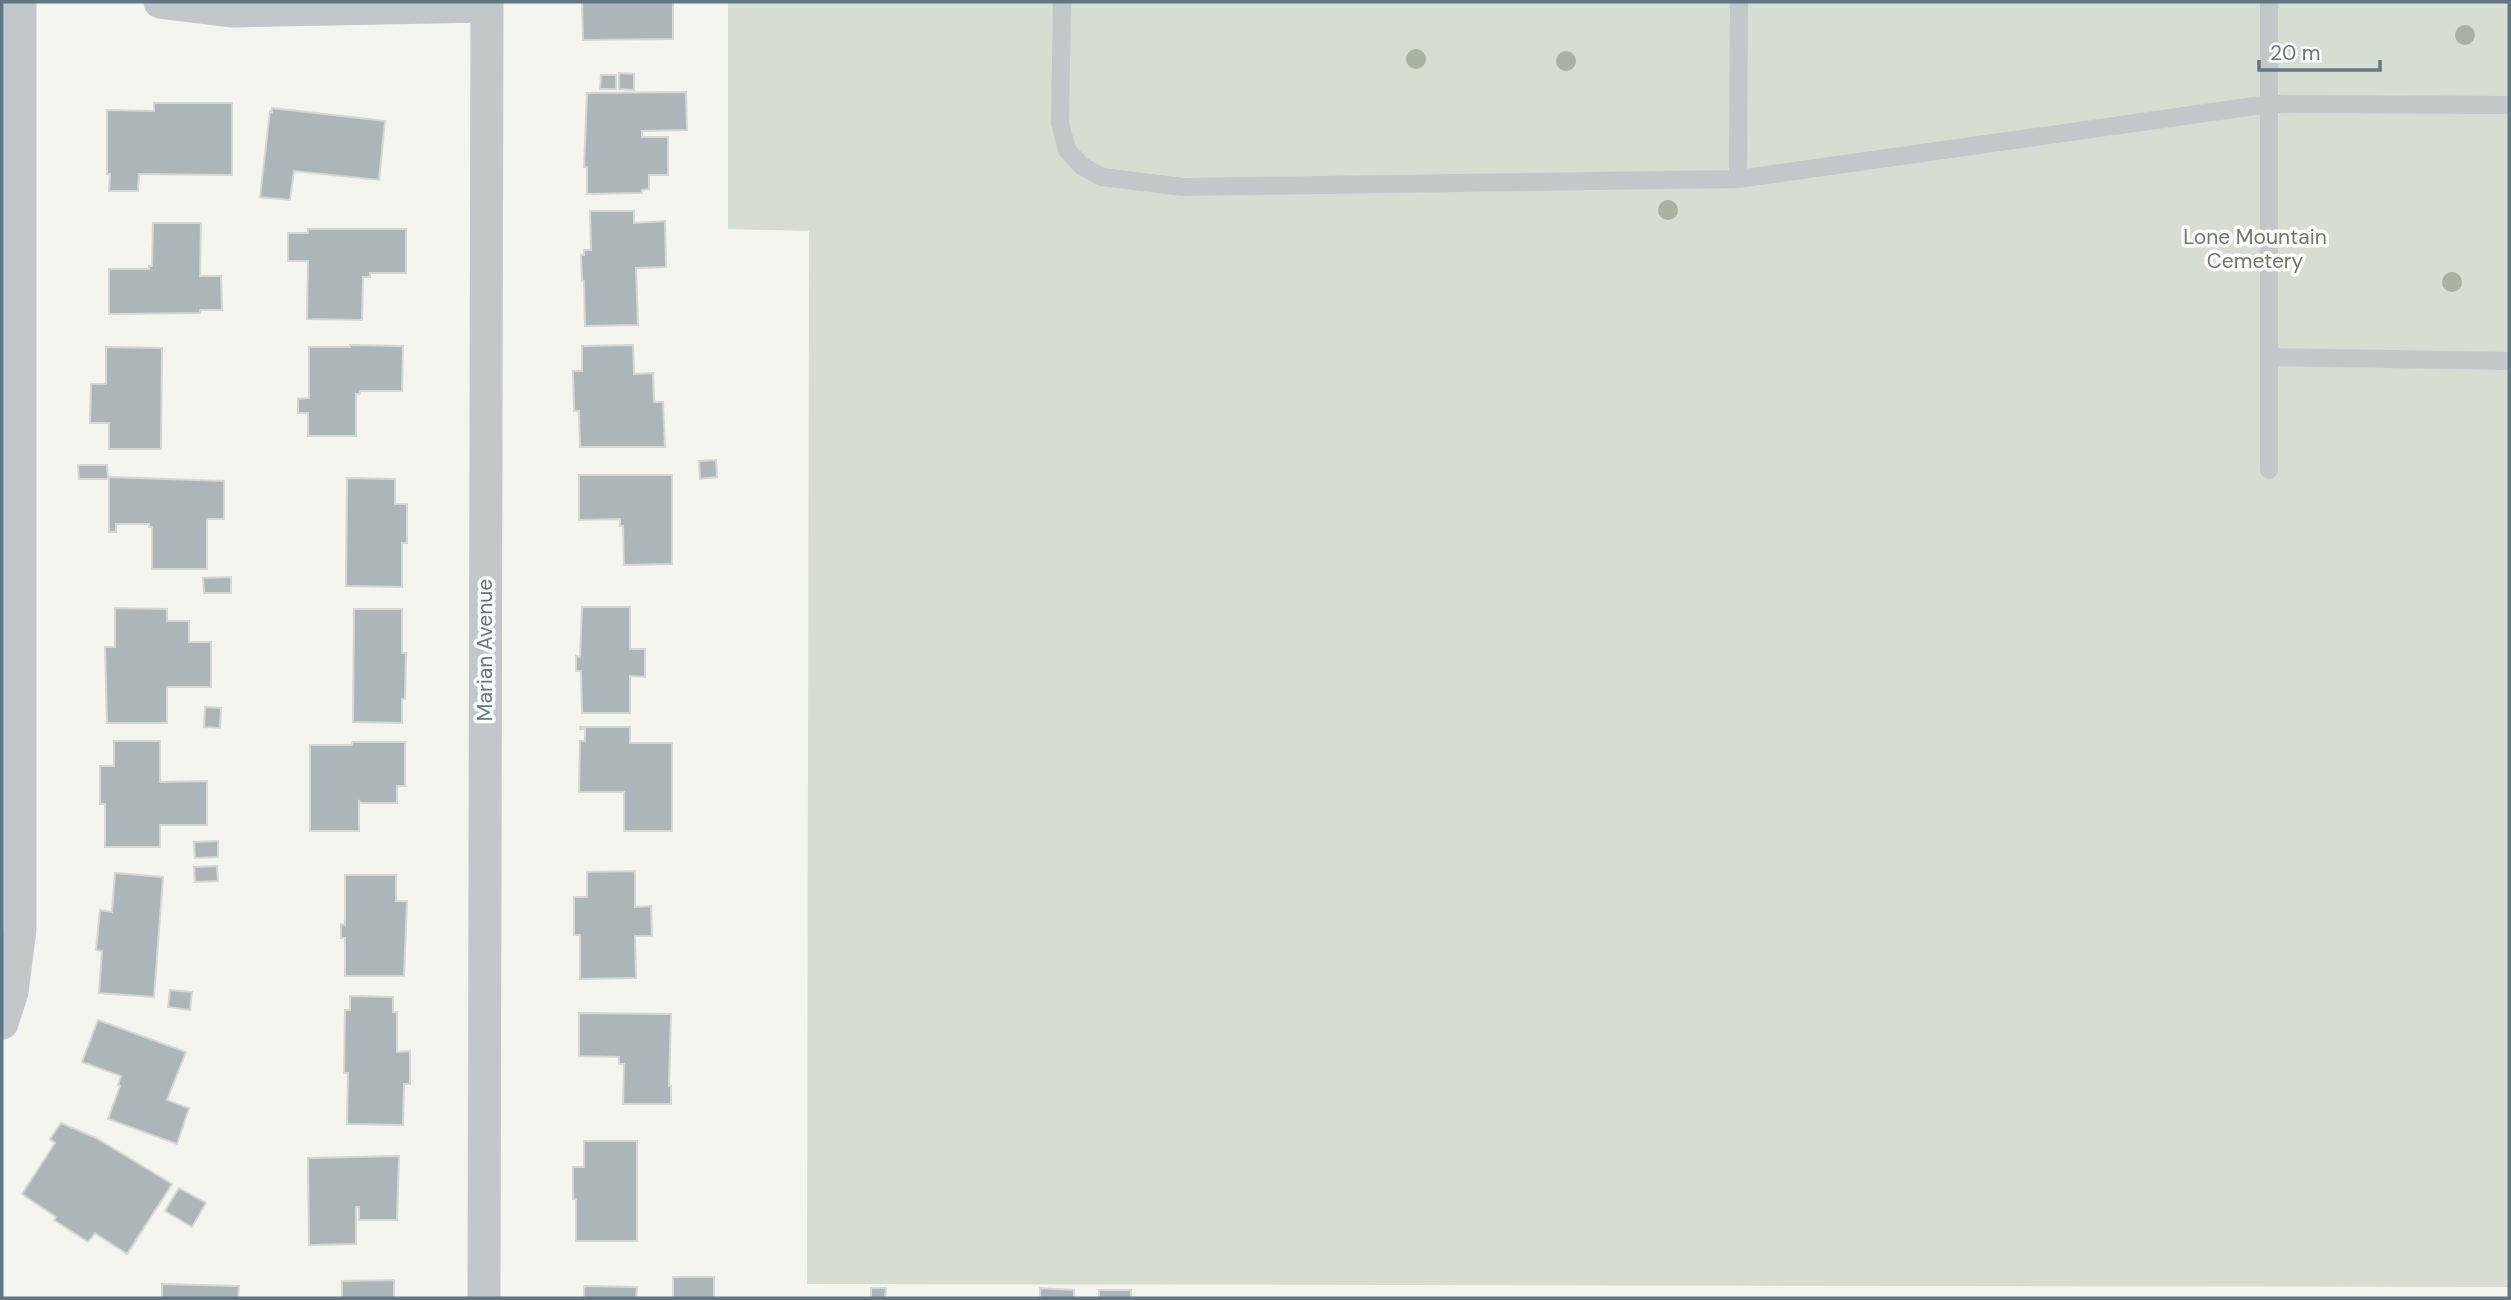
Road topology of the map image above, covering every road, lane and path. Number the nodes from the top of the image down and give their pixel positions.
1 (20, 2) edge
2 (160, 2) edge
3 (1062, 2) edge
4 (1738, 2) edge
5 (2269, 2) edge
6 (486, 4) edge
7 (2269, 104) junction
8 (2509, 105) edge
9 (1738, 179) junction
10 (2269, 357) junction
11 (2509, 361) edge
12 (2269, 470) dead end
13 (11, 723) edge
14 (2, 1023) edge
15 (484, 1298) edge

1 - 13 street
2 - 6 street
3 - 9 lane
4 - 9 lane
5 - 7 lane
6 - 15 street, Marian Avenue
7 - 8 lane
7 - 9 lane
7 - 10 lane
10 - 11 lane
10 - 12 lane
13 - 14 street

